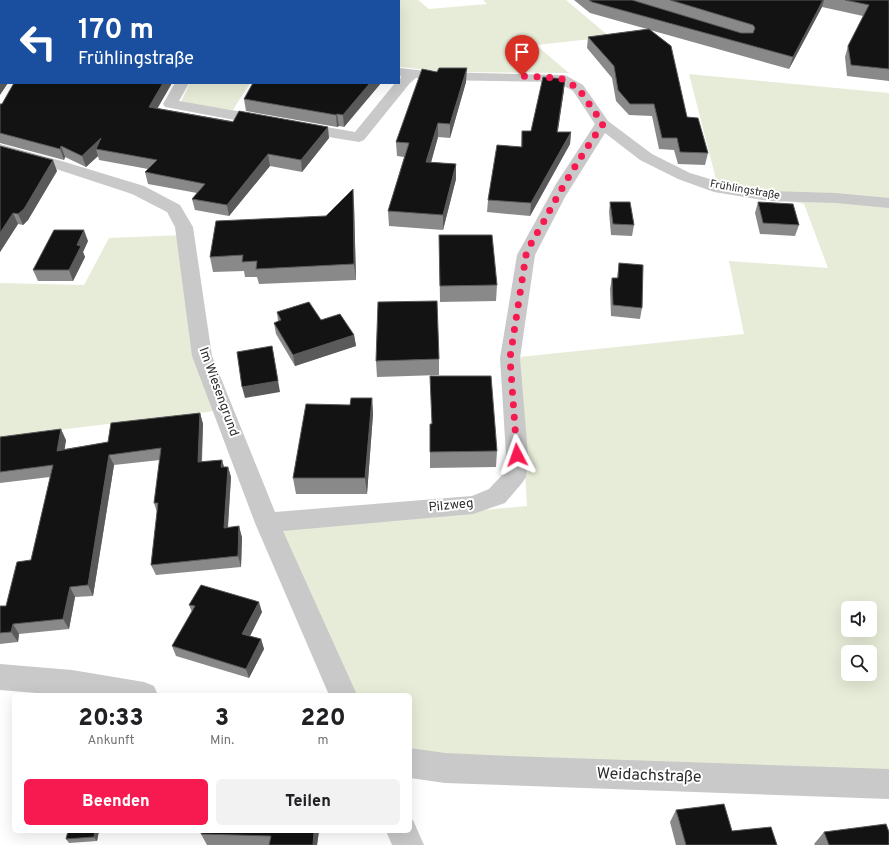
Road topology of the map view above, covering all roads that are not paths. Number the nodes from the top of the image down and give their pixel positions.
1 (406, 73) edge
2 (181, 84) edge
3 (603, 124) junction
4 (0, 149) edge
5 (889, 203) edge
6 (267, 523) junction
7 (0, 677) edge
8 (132, 693) edge
9 (342, 693) edge
10 (412, 763) edge
11 (889, 784) edge
12 (403, 833) edge
13 (408, 845) edge

1 - 2 street
1 - 3 street, Frühlingstraße
3 - 5 street, Frühlingstraße
3 - 6 street, Pilzweg
4 - 6 street, Im Wiesengrund
6 - 9 street, Im Wiesengrund
7 - 8 street
10 - 11 street, Weidachstraße
12 - 13 street

